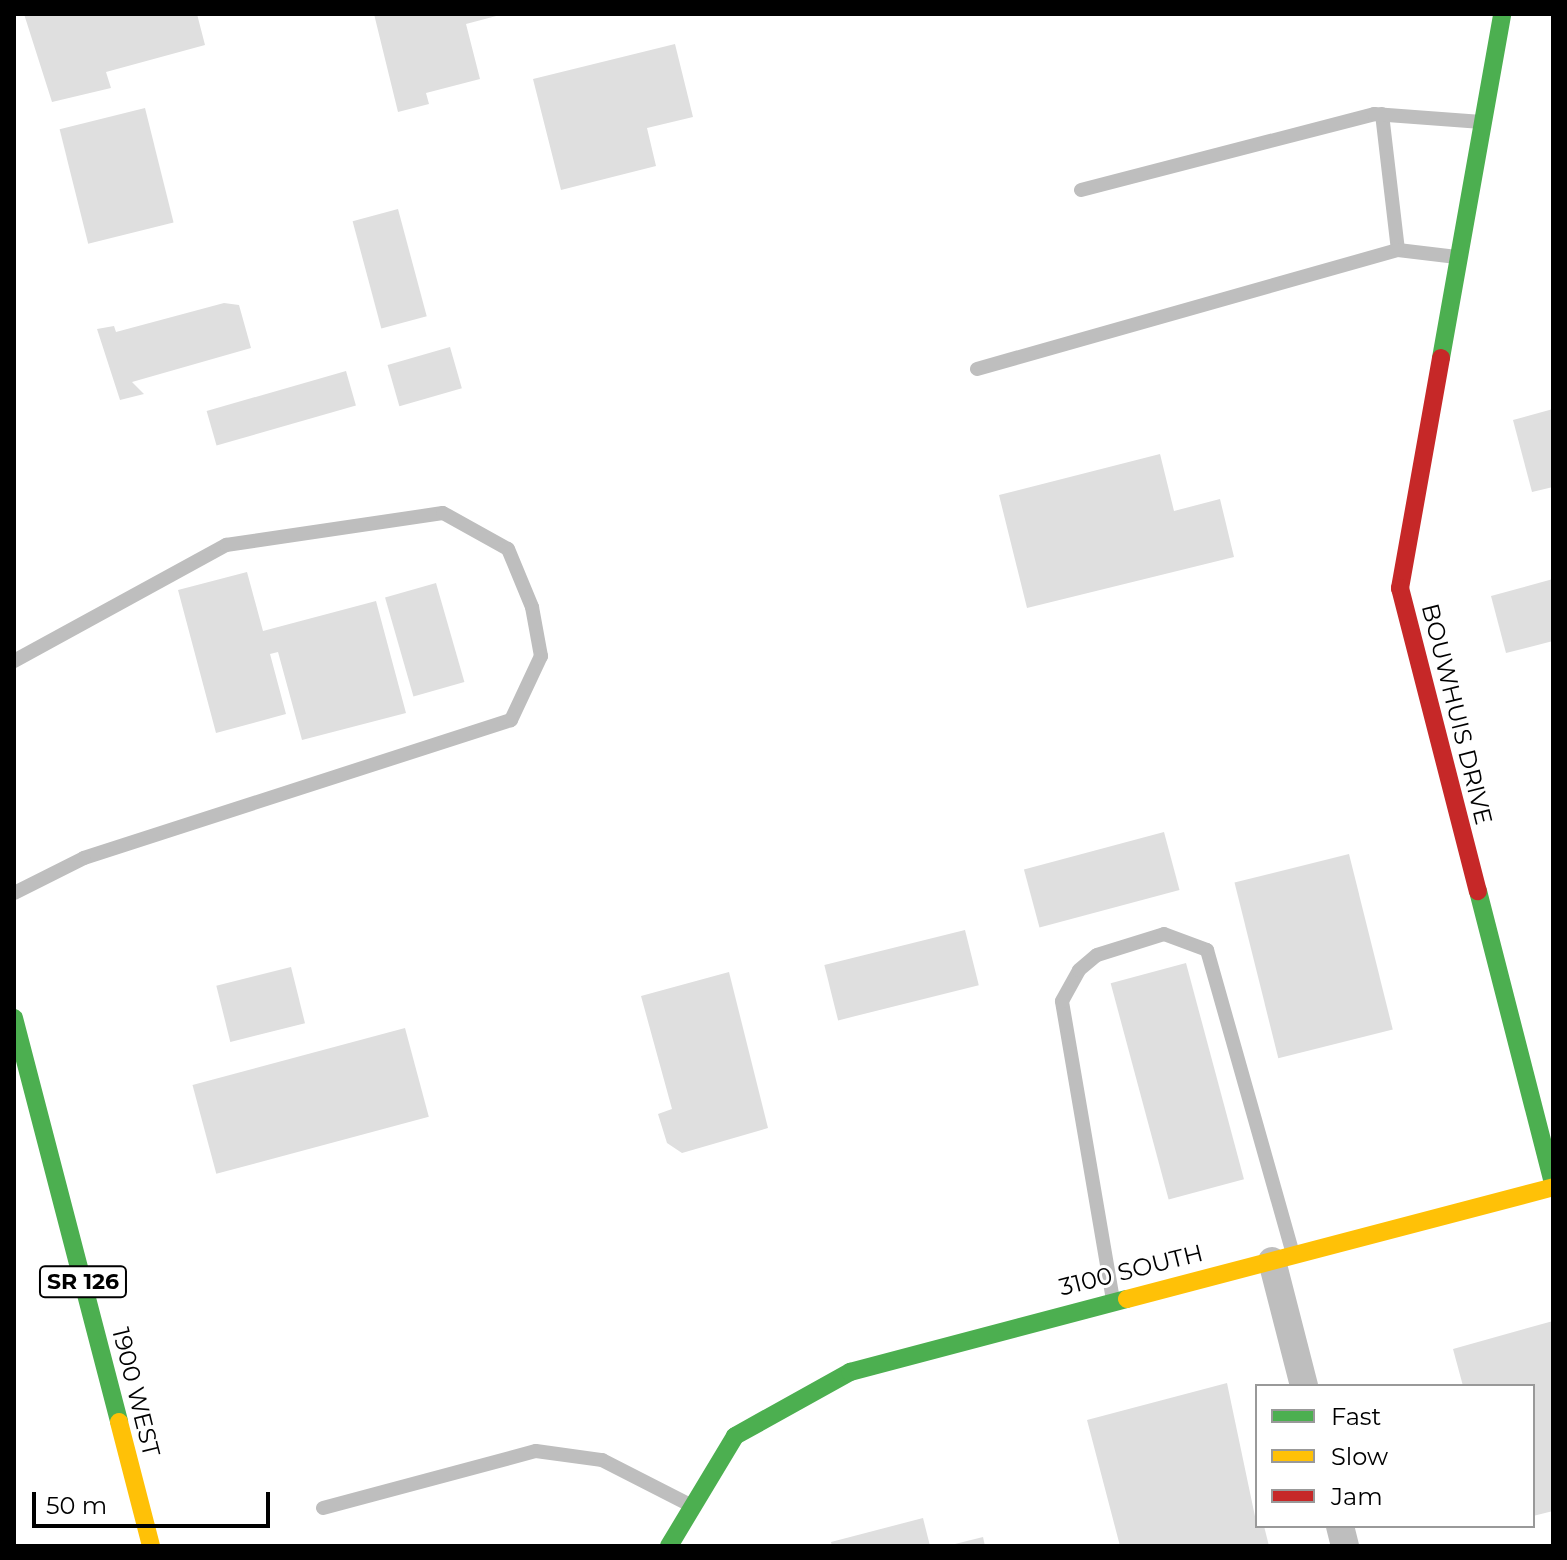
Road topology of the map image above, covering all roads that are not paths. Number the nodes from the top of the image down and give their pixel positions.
1 (1502, 14) edge
2 (1382, 114) junction
3 (1483, 122) junction
4 (1081, 190) dead end
5 (1398, 250) junction
6 (1459, 257) junction
7 (977, 369) dead end
8 (14, 661) edge
9 (14, 893) edge
10 (14, 1018) edge
11 (1553, 1185) edge
12 (1282, 1258) junction
13 (1113, 1300) junction
14 (1304, 1384) edge
15 (691, 1505) junction
16 (323, 1508) dead end
17 (151, 1546) edge
18 (669, 1546) edge

1 - 3 street, BOUWHUIS DRIVE
2 - 3 lane
2 - 4 lane
2 - 5 lane
3 - 6 street, BOUWHUIS DRIVE
5 - 6 lane
5 - 7 lane
6 - 11 street, BOUWHUIS DRIVE
8 - 9 lane
10 - 17 street, 1900 WEST / SR 126
11 - 12 street, 3100 SOUTH
12 - 13 street, 3100 SOUTH
12 - 13 lane
12 - 14 street
13 - 15 street, 3100 SOUTH
15 - 16 lane
15 - 18 street

